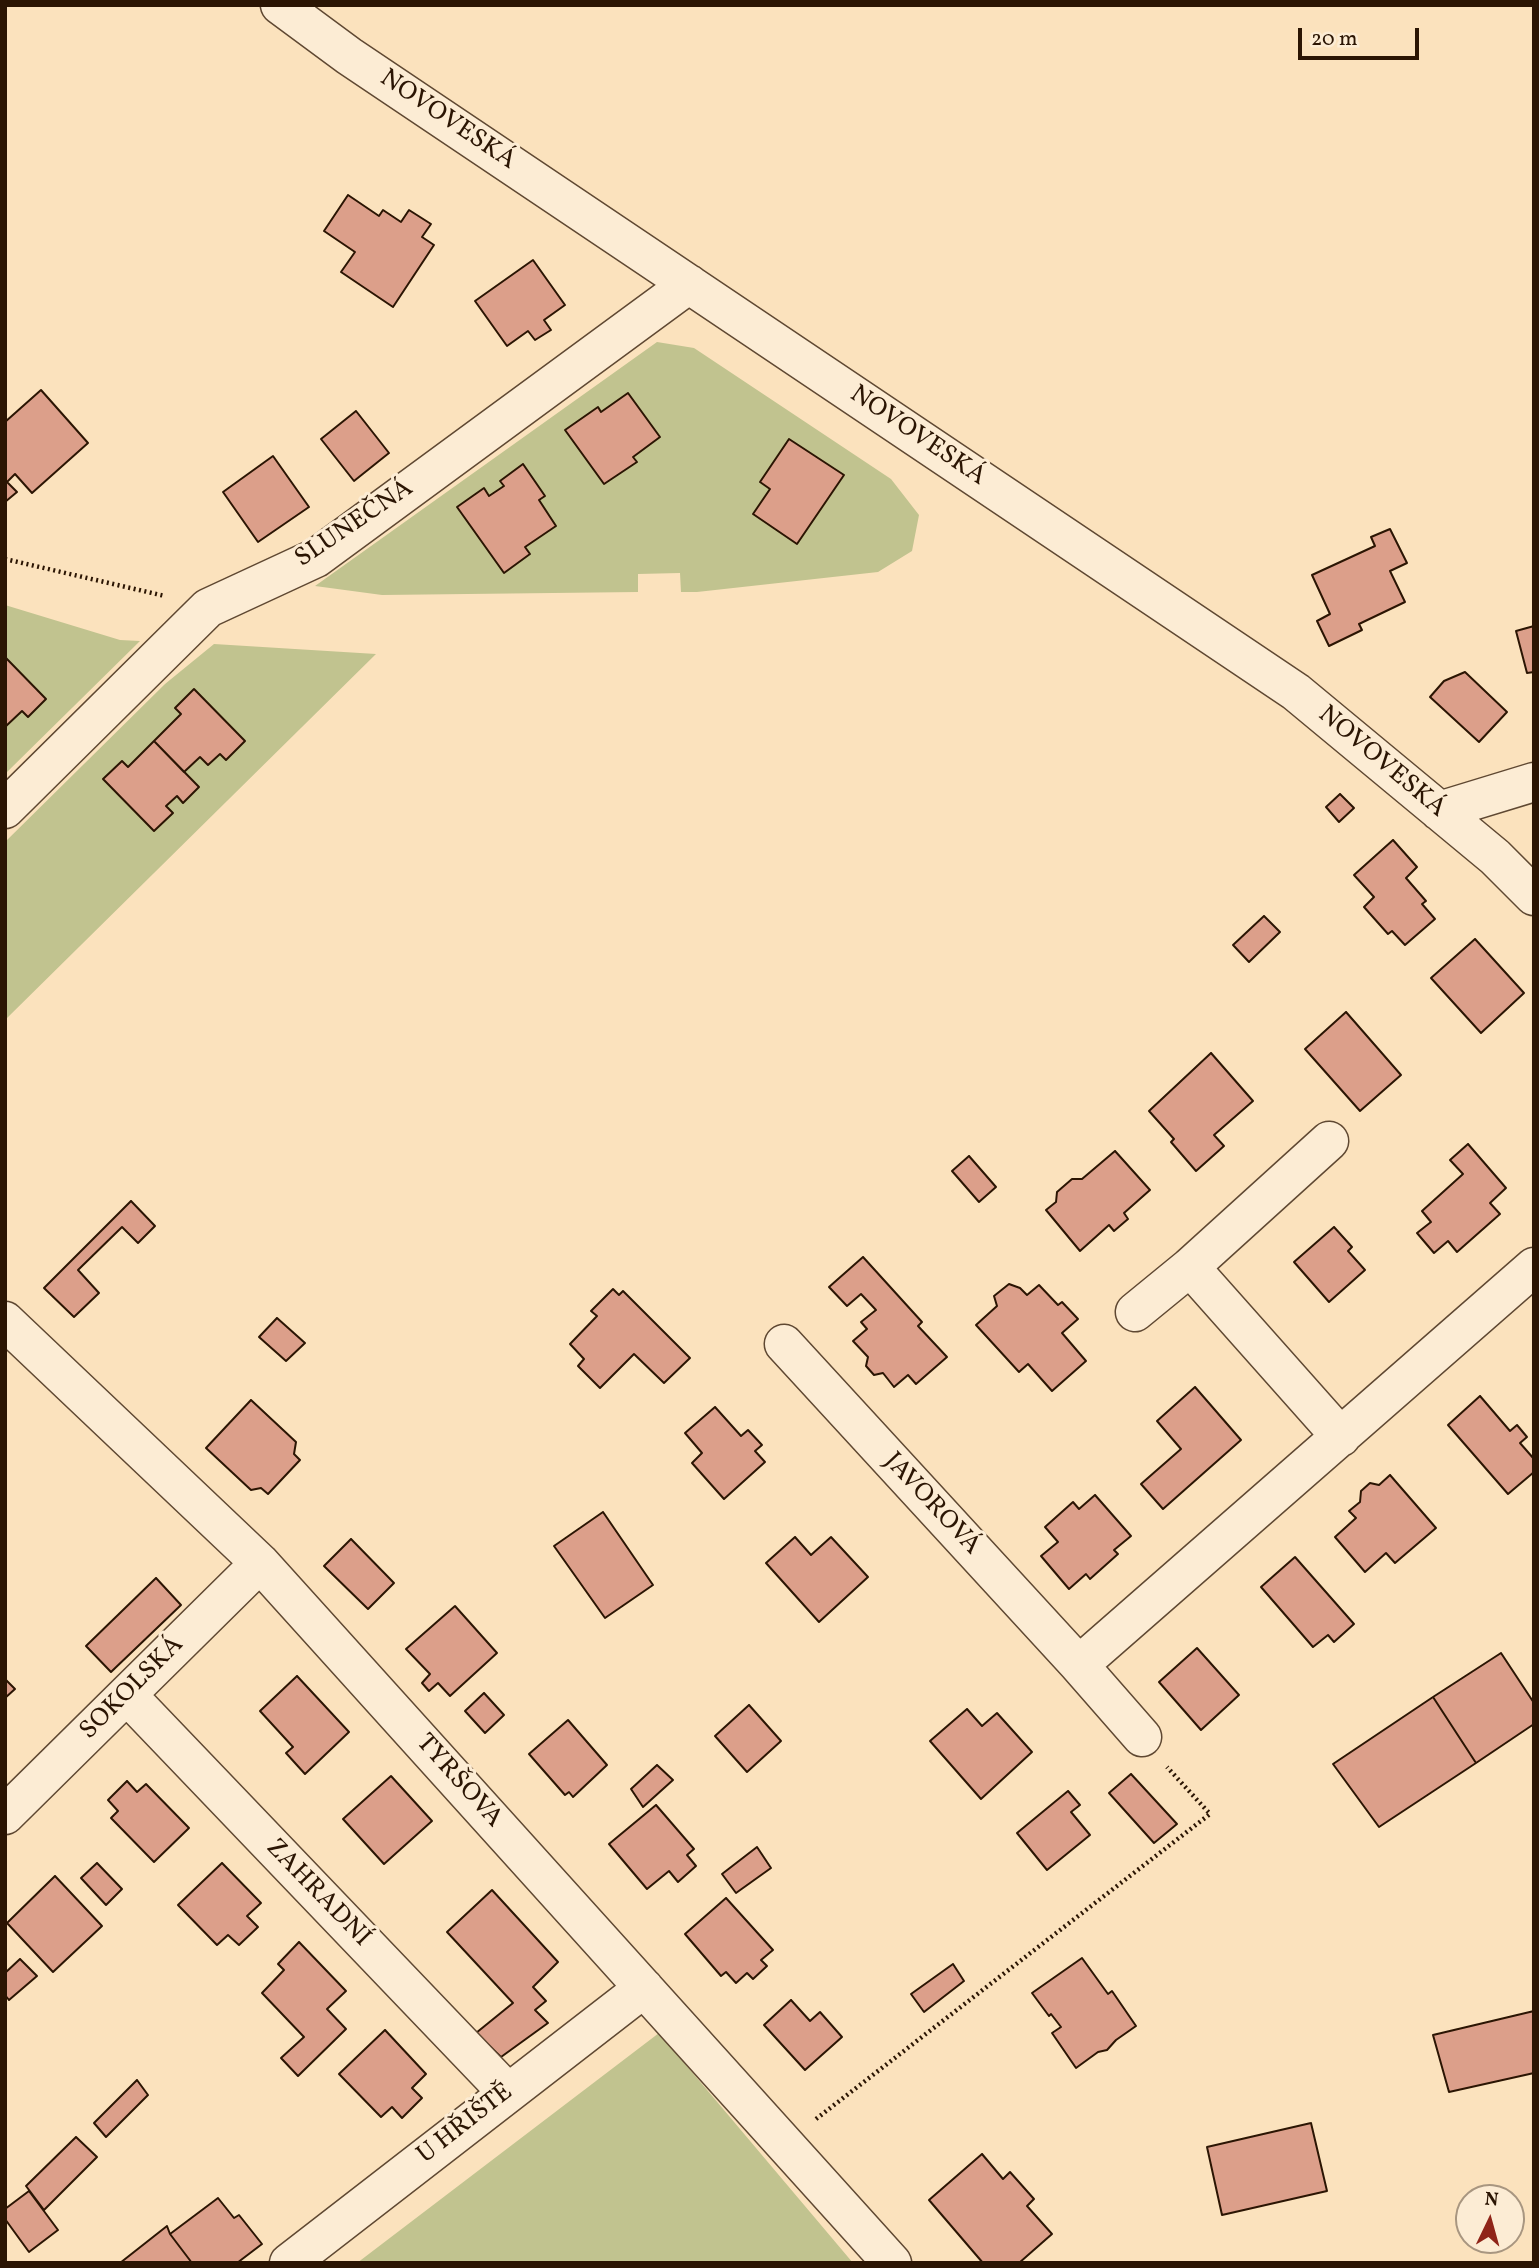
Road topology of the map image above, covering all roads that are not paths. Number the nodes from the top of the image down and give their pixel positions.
1 (280, 5) edge
2 (689, 284) junction
3 (1534, 782) edge
4 (5, 809) edge
5 (1439, 811) junction
6 (1534, 896) edge
7 (1329, 1141) dead end
8 (1190, 1267) junction
9 (1534, 1267) edge
10 (1135, 1312) dead end
11 (5, 1321) edge
12 (784, 1344) dead end
13 (1341, 1437) junction
14 (260, 1563) junction
15 (1079, 1665) junction
16 (127, 1695) junction
17 (1142, 1737) road end
18 (5, 1815) edge
19 (644, 1988) junction
20 (508, 2093) junction
21 (289, 2263) edge
22 (892, 2263) edge

1 - 2 street, NOVOVESKÁ
2 - 4 street, SLUNEČNÁ
2 - 5 street, NOVOVESKÁ
3 - 5 street
5 - 6 street, NOVOVESKÁ
7 - 8 street
8 - 10 street
8 - 13 street
9 - 13 street
11 - 14 street, TYRŠOVA
12 - 15 street, JAVOROVÁ
13 - 15 street
14 - 16 street, SOKOLSKÁ
14 - 19 street, TYRŠOVA
15 - 17 street, JAVOROVÁ
16 - 18 street, SOKOLSKÁ
16 - 20 street, ZAHRADNÍ
19 - 20 street, U HŘIŠTĚ
19 - 22 street, TYRŠOVA
20 - 21 street, U HŘIŠTĚ

